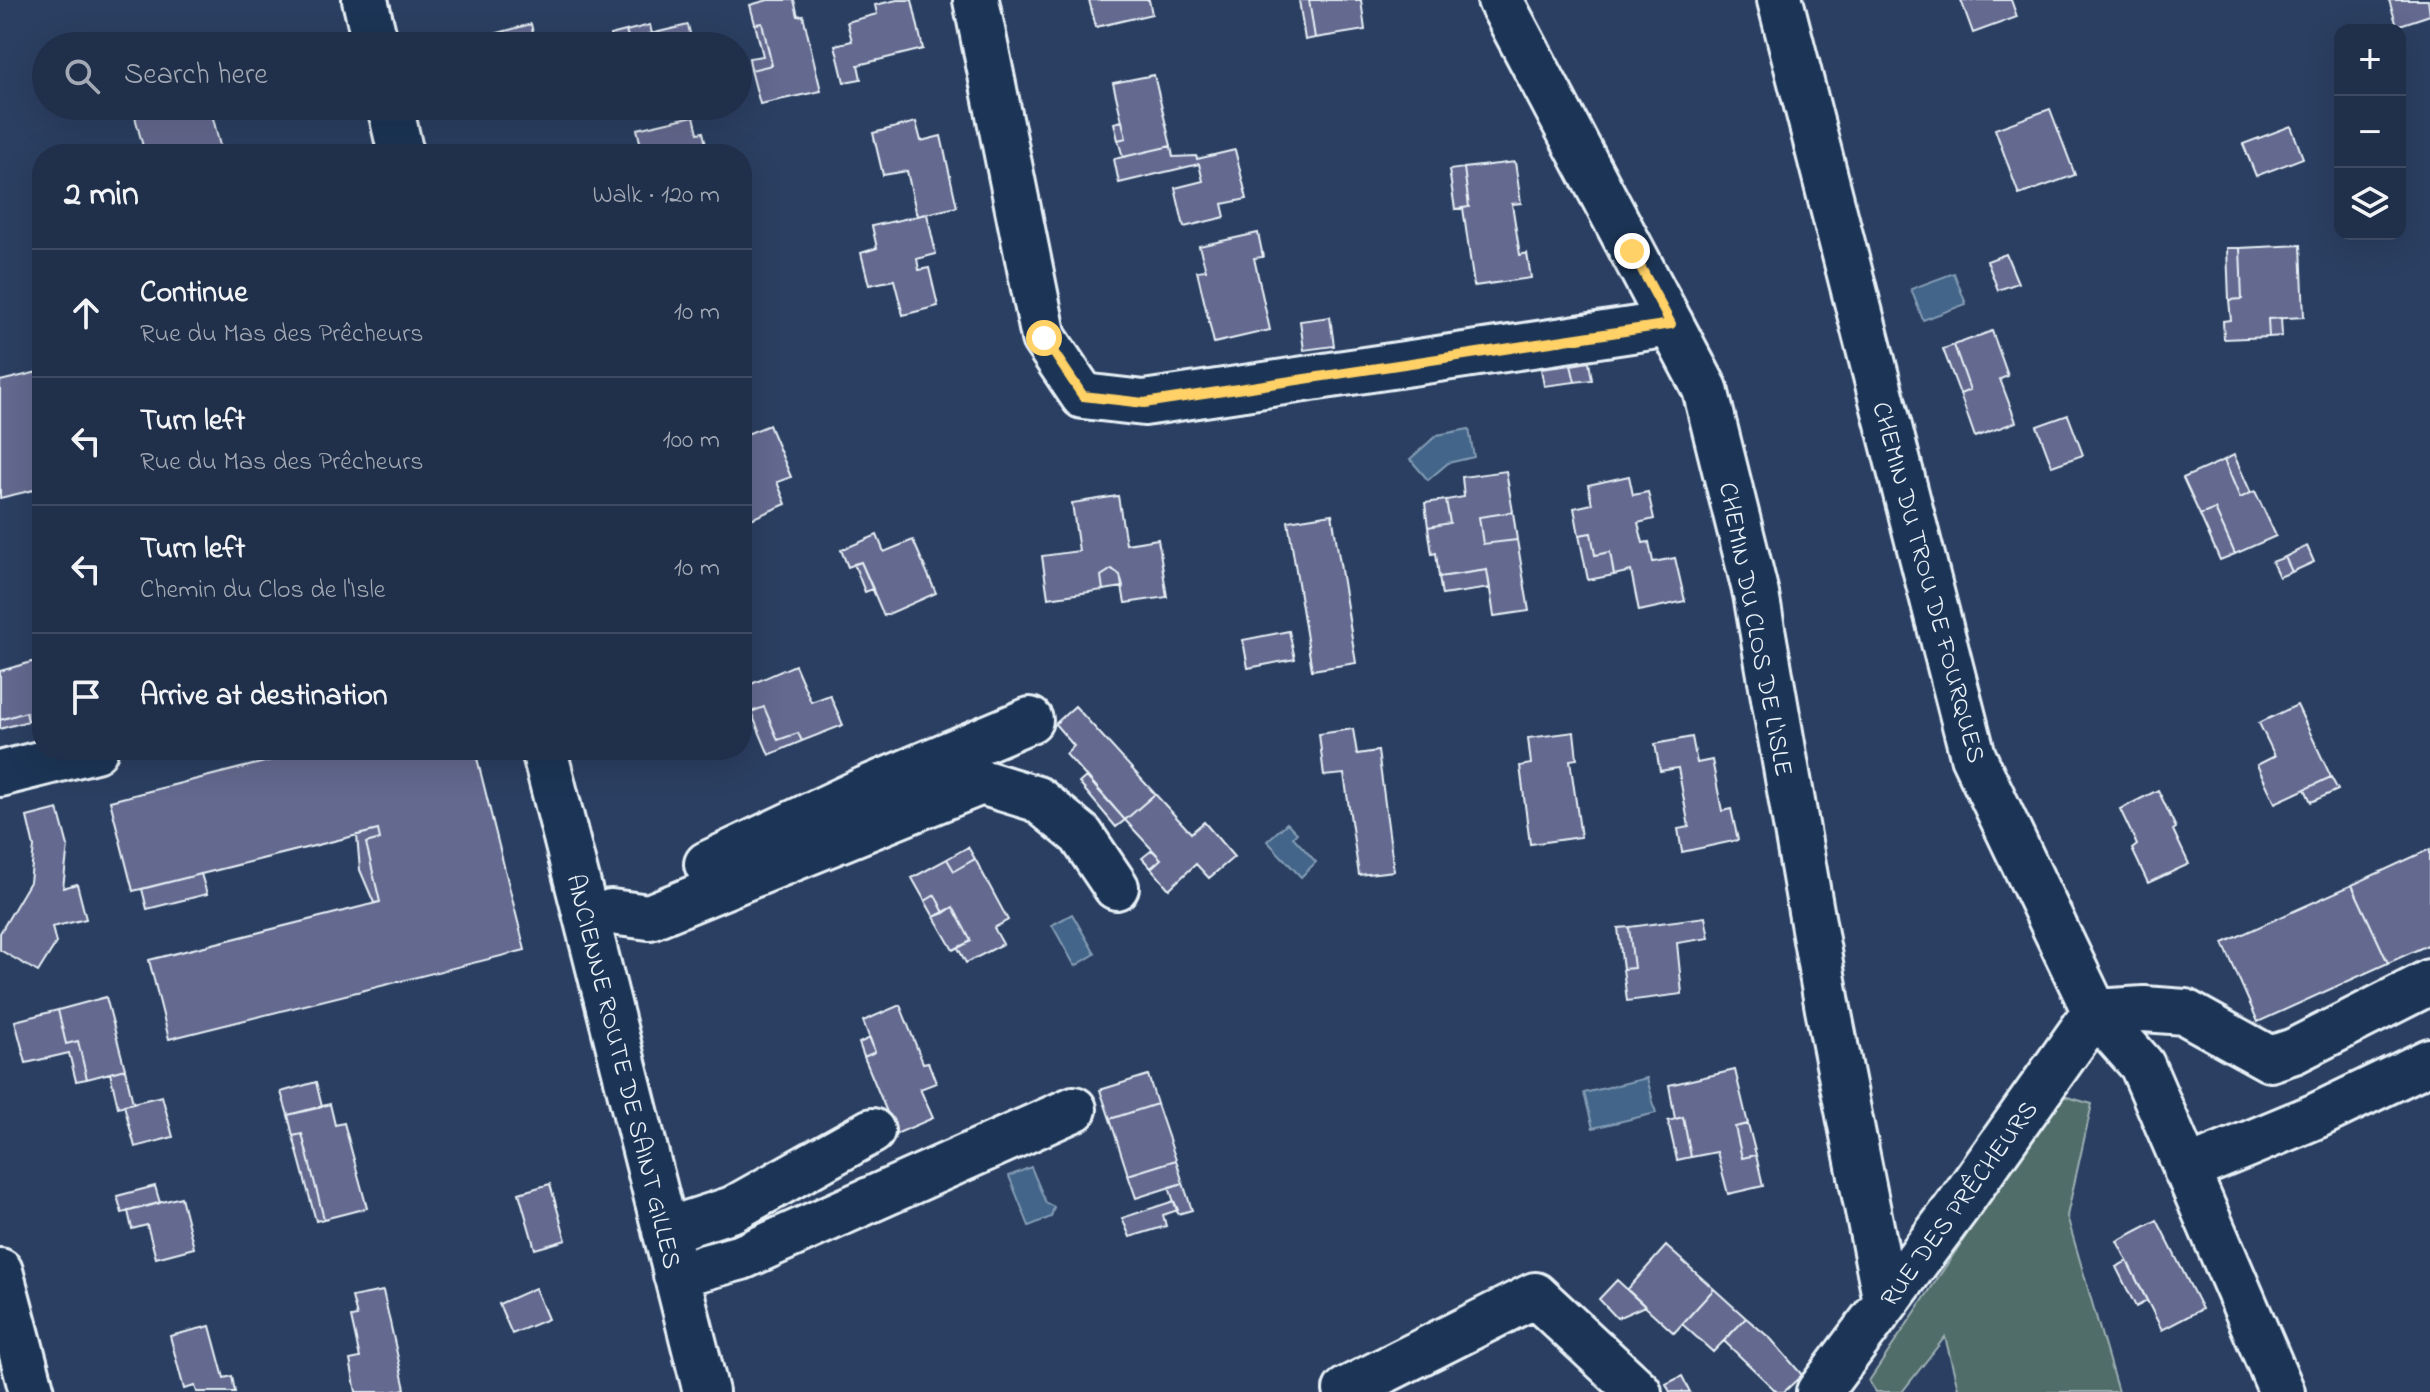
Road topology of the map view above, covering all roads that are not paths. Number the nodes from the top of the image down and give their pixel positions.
1 (976, 0) edge
2 (1500, 0) edge
3 (1780, 0) edge
4 (393, 120) edge
5 (399, 144) edge
6 (1671, 324) junction
7 (1030, 720) dead end
8 (55, 760) edge
9 (547, 760) edge
10 (0, 774) edge
11 (1116, 887) dead end
12 (600, 919) junction
13 (2430, 982) edge
14 (2095, 1012) junction
15 (2430, 1061) edge
16 (1074, 1109) dead end
17 (872, 1131) dead end
18 (2186, 1170) junction
19 (665, 1231) junction
20 (0, 1271) edge
21 (676, 1275) junction
22 (1886, 1302) junction
23 (32, 1392) edge
24 (706, 1392) edge
25 (1347, 1392) edge
26 (1639, 1392) edge
27 (1819, 1392) edge
28 (2282, 1392) edge

1 - 6 street
2 - 6 street, CHEMIN DU CLOS DE L'ISLE
3 - 14 street, CHEMIN DU TROU DE FOURQUES
4 - 5 street
6 - 22 street, CHEMIN DU CLOS DE L'ISLE
7 - 12 street
8 - 10 street
9 - 12 street, ANCIENNE ROUTE DE SAINT GILLES
11 - 12 street
12 - 19 street, ANCIENNE ROUTE DE SAINT GILLES
13 - 14 street
14 - 18 street, CHEMIN DU TROU DE FOURQUES
14 - 22 street, RUE DES PRÊCHEURS
15 - 18 street
16 - 21 street
17 - 19 street
18 - 28 street, CHEMIN DU TROU DE FOURQUES
19 - 21 street, ANCIENNE ROUTE DE SAINT GILLES
20 - 23 street
21 - 24 street, ANCIENNE ROUTE DE SAINT GILLES
22 - 27 street, RUE DES PRÊCHEURS
25 - 26 street

